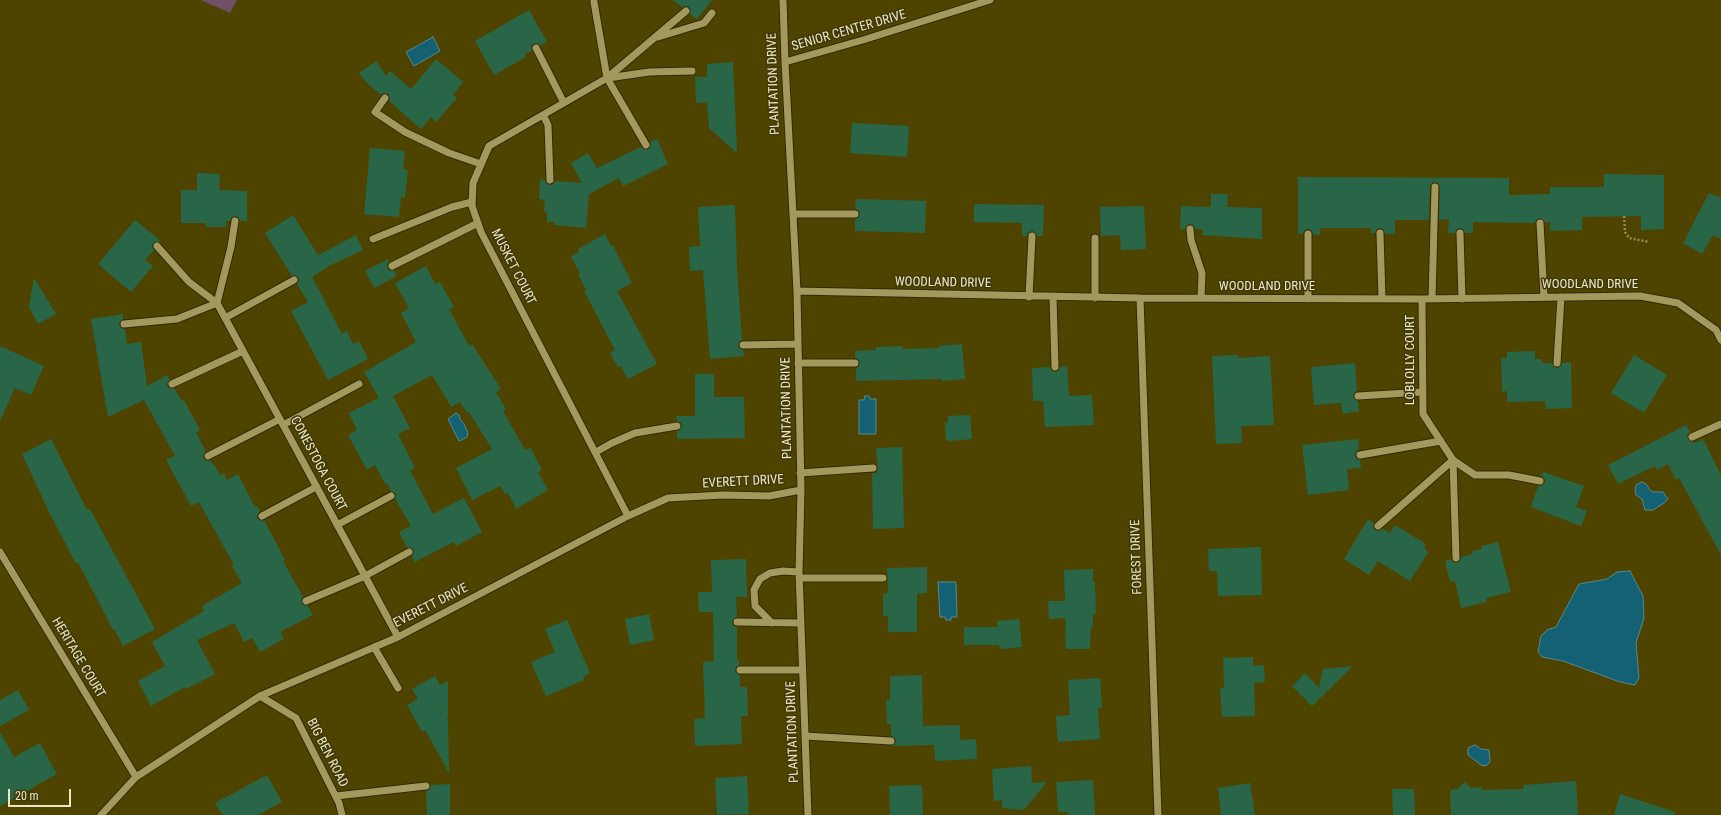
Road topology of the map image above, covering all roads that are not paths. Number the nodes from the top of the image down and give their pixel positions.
1 (783, 0) edge
2 (990, 0) edge
3 (594, 2) dead end
4 (686, 10) dead end
5 (712, 13) dead end
6 (654, 38) junction
7 (536, 48) dead end
8 (784, 62) junction
9 (692, 71) dead end
10 (607, 78) junction
11 (385, 98) dead end
12 (564, 103) junction
13 (543, 115) junction
14 (646, 145) dead end
15 (481, 164) junction
16 (550, 180) dead end
17 (1435, 187) dead end
18 (472, 202) junction
19 (793, 214) junction
20 (855, 214) dead end
21 (235, 221) dead end
22 (478, 223) junction
23 (1540, 223) dead end
24 (1190, 229) dead end
25 (1460, 233) dead end
26 (1308, 234) dead end
27 (1380, 234) dead end
28 (1032, 236) dead end
29 (1095, 238) dead end
30 (373, 239) dead end
31 (157, 246) dead end
32 (392, 266) dead end
33 (294, 280) dead end
34 (797, 291) junction
35 (1029, 297) junction
36 (1053, 297) junction
37 (1544, 297) junction
38 (1561, 297) junction
39 (1096, 298) junction
40 (1140, 298) junction
41 (1201, 298) junction
42 (1308, 299) junction
43 (1382, 299) junction
44 (1422, 299) junction
45 (1432, 299) junction
46 (1462, 299) junction
47 (217, 302) junction
48 (225, 318) junction
49 (124, 324) dead end
50 (1721, 340) edge
51 (798, 344) junction
52 (743, 345) dead end
53 (243, 351) junction
54 (798, 363) junction
55 (855, 363) dead end
56 (1557, 363) dead end
57 (1055, 367) dead end
58 (172, 384) dead end
59 (359, 384) dead end
60 (1423, 392) junction
61 (1358, 396) dead end
62 (281, 422) junction
63 (1721, 424) edge
64 (677, 426) dead end
65 (1692, 437) dead end
66 (1441, 441) junction
67 (596, 452) junction
68 (1360, 455) dead end
69 (208, 456) dead end
70 (1453, 460) junction
71 (873, 468) dead end
72 (800, 473) junction
73 (1540, 481) dead end
74 (316, 487) junction
75 (801, 490) junction
76 (391, 496) dead end
77 (262, 516) dead end
78 (628, 516) junction
79 (337, 525) junction
80 (1378, 526) dead end
81 (0, 552) edge
82 (409, 552) dead end
83 (1456, 558) dead end
84 (799, 575) junction
85 (365, 576) junction
86 (883, 578) dead end
87 (306, 601) dead end
88 (737, 622) dead end
89 (772, 623) junction
90 (801, 623) junction
91 (398, 637) junction
92 (374, 647) junction
93 (740, 670) dead end
94 (802, 670) junction
95 (398, 688) dead end
96 (260, 696) junction
97 (805, 736) junction
98 (891, 741) dead end
99 (136, 777) junction
100 (426, 786) dead end
101 (336, 796) junction
102 (101, 815) edge
103 (342, 815) edge
104 (808, 815) edge
105 (1158, 815) edge

1 - 8 street, PLANTATION DRIVE
2 - 8 street, SENIOR CENTER DRIVE
3 - 10 street
4 - 6 street
5 - 6 street
6 - 10 street
7 - 12 street
8 - 19 street, PLANTATION DRIVE
9 - 10 street
10 - 12 street, MUSKET COURT
10 - 14 street
11 - 15 street
12 - 13 street, MUSKET COURT
13 - 15 street, MUSKET COURT
13 - 16 street
15 - 18 street, MUSKET COURT
17 - 45 street
18 - 22 street, MUSKET COURT
18 - 30 street
19 - 20 street
19 - 34 street, PLANTATION DRIVE
21 - 47 street
22 - 32 street
22 - 67 street, MUSKET COURT
23 - 37 street
24 - 41 street
25 - 46 street
26 - 42 street
27 - 43 street
28 - 35 street
29 - 39 street
31 - 47 street
33 - 48 street
34 - 35 street, WOODLAND DRIVE
34 - 51 street, PLANTATION DRIVE
35 - 36 street, WOODLAND DRIVE
36 - 39 street, WOODLAND DRIVE
36 - 57 street
37 - 38 street, WOODLAND DRIVE
37 - 46 street, WOODLAND DRIVE
38 - 50 street, WOODLAND DRIVE
38 - 56 street
39 - 40 street, WOODLAND DRIVE
40 - 41 street, WOODLAND DRIVE
40 - 105 street, FOREST DRIVE
41 - 42 street, WOODLAND DRIVE
42 - 43 street, WOODLAND DRIVE
43 - 44 street, WOODLAND DRIVE
44 - 45 street, WOODLAND DRIVE
44 - 60 street, LOBLOLLY COURT
45 - 46 street, WOODLAND DRIVE
47 - 48 street, CONESTOGA COURT
47 - 49 street
48 - 53 street, CONESTOGA COURT
51 - 52 street
51 - 54 street, PLANTATION DRIVE
53 - 58 street
53 - 62 street, CONESTOGA COURT
54 - 55 street
54 - 72 street, PLANTATION DRIVE
59 - 62 street
60 - 61 street
60 - 66 street, LOBLOLLY COURT
62 - 69 street
62 - 74 street, CONESTOGA COURT
63 - 65 street
64 - 67 street
66 - 68 street
66 - 70 street, LOBLOLLY COURT
67 - 78 street, MUSKET COURT
70 - 73 street
70 - 80 street
70 - 83 street
71 - 72 street
72 - 75 street, PLANTATION DRIVE
74 - 77 street
74 - 79 street, CONESTOGA COURT
75 - 78 street, EVERETT DRIVE
75 - 84 street, PLANTATION DRIVE
76 - 79 street
78 - 91 street, EVERETT DRIVE
79 - 85 street, CONESTOGA COURT
81 - 99 street, HERITAGE COURT
82 - 85 street
84 - 86 street
84 - 89 street
84 - 90 street, PLANTATION DRIVE
85 - 87 street
85 - 91 street, CONESTOGA COURT
88 - 89 street
89 - 90 street
90 - 94 street, PLANTATION DRIVE
91 - 92 street, EVERETT DRIVE
92 - 95 street
92 - 96 street, EVERETT DRIVE
93 - 94 street
94 - 97 street, PLANTATION DRIVE
96 - 99 street, EVERETT DRIVE
96 - 101 street, BIG BEN ROAD
97 - 98 street
97 - 104 street, PLANTATION DRIVE
99 - 102 street, EVERETT DRIVE
100 - 101 street
101 - 103 street, BIG BEN ROAD

